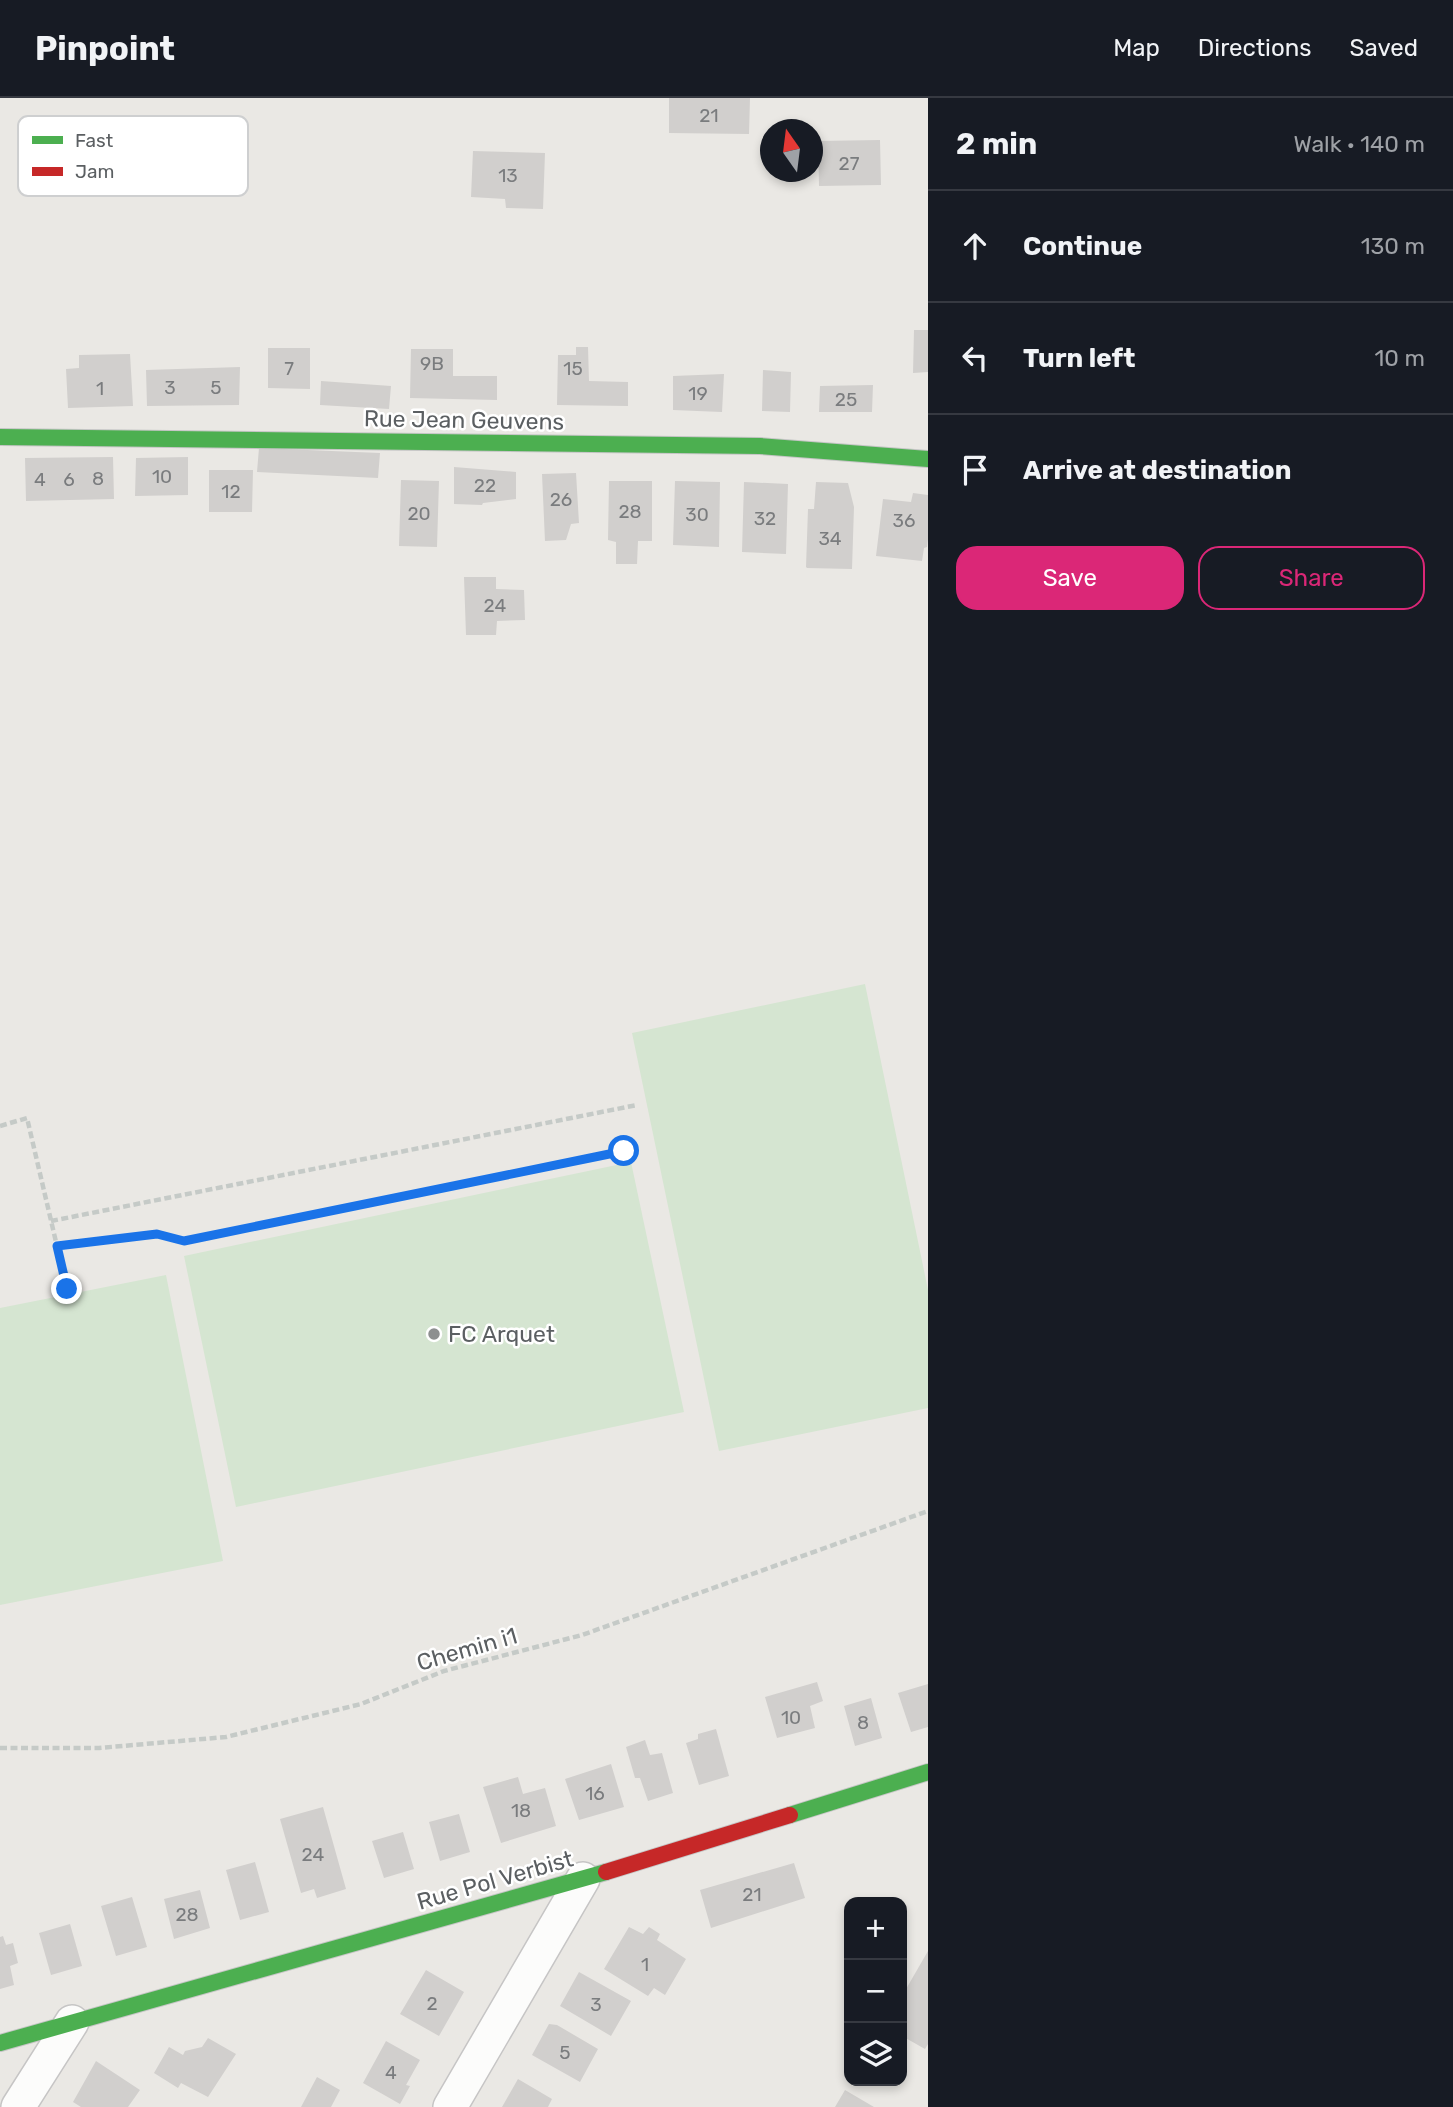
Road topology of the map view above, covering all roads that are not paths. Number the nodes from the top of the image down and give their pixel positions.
1 (0, 438) edge
2 (928, 459) edge
3 (928, 1772) edge
4 (583, 1879) junction
5 (72, 2022) junction
6 (0, 2043) edge
7 (18, 2107) edge
8 (450, 2107) edge

1 - 2 street, Rue Jean Geuvens
3 - 4 street, Rue Pol Verbist
4 - 5 street, Rue Pol Verbist
4 - 8 street
5 - 6 street, Rue Pol Verbist
5 - 7 street

